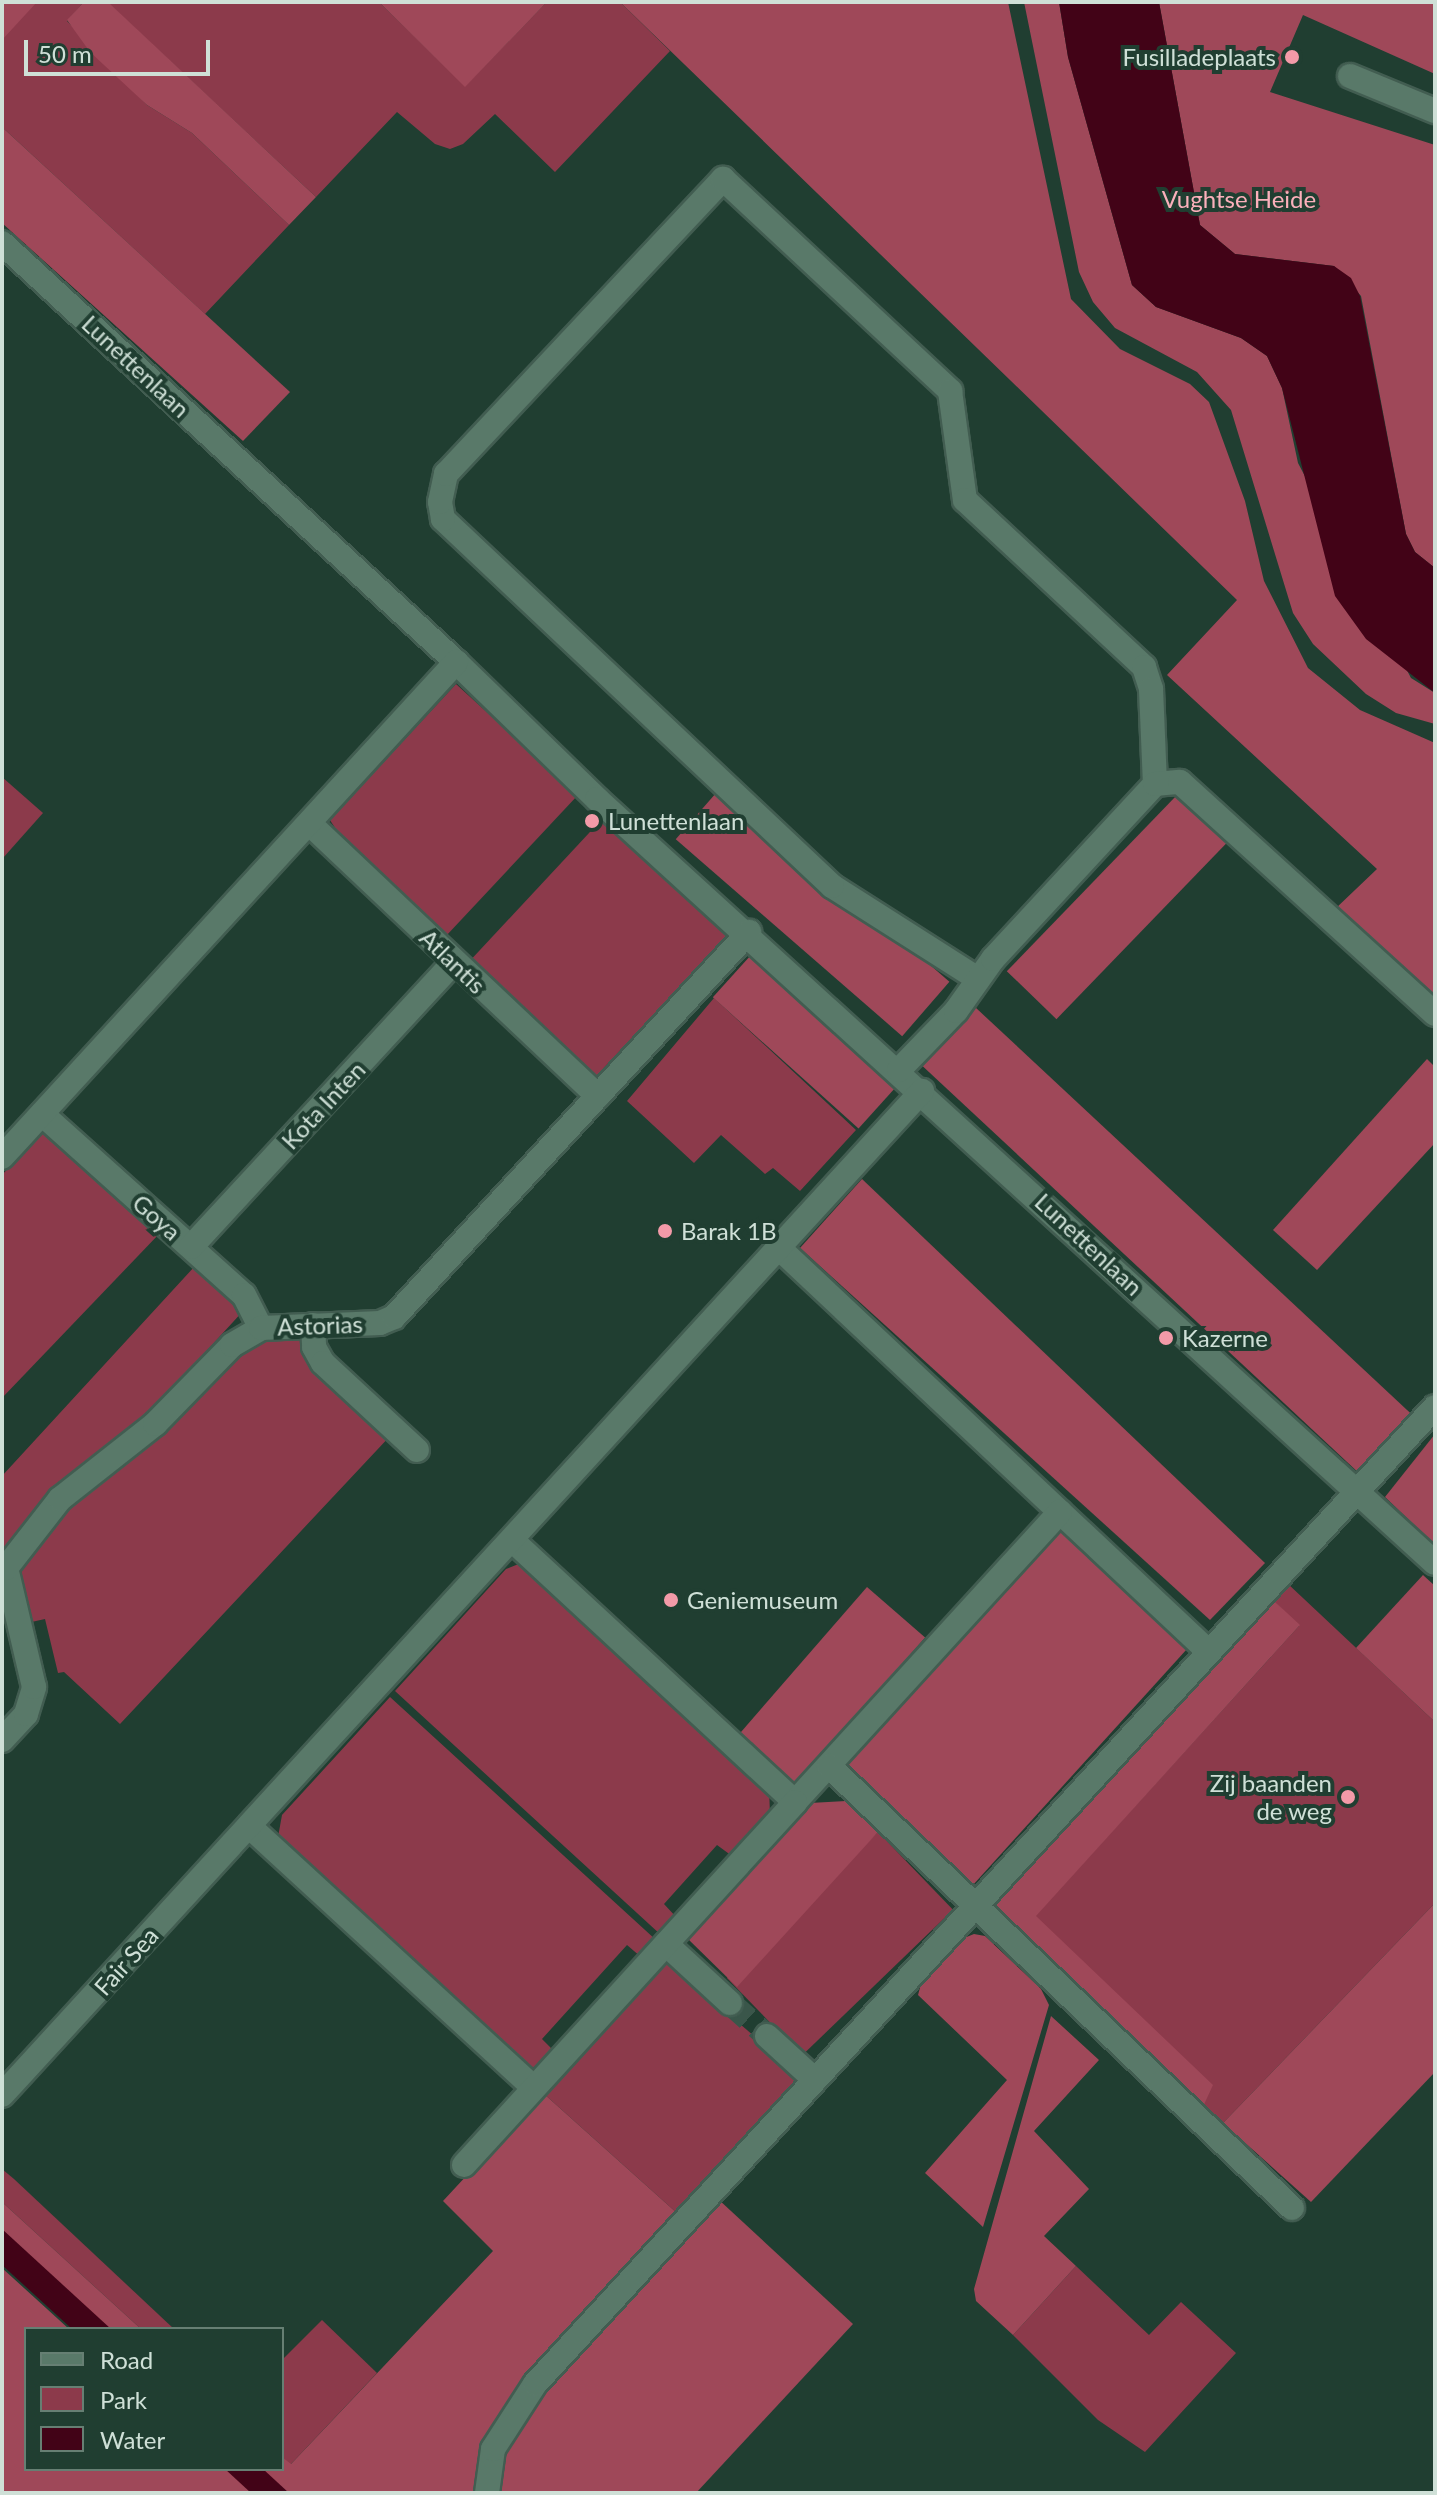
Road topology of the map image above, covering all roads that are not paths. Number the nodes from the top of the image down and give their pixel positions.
1 (1350, 76) dead end
2 (1435, 111) edge
3 (2, 243) edge
4 (456, 662) junction
5 (1155, 784) junction
6 (310, 824) junction
7 (749, 932) junction
8 (454, 962) junction
9 (978, 979) junction
10 (1435, 1014) edge
11 (899, 1070) junction
12 (922, 1091) junction
13 (598, 1096) junction
14 (42, 1114) junction
15 (2, 1157) edge
16 (191, 1247) junction
17 (779, 1248) junction
18 (313, 1325) junction
19 (261, 1328) junction
20 (1435, 1407) edge
21 (417, 1450) dead end
22 (1357, 1490) junction
23 (1060, 1512) junction
24 (512, 1540) junction
25 (1435, 1563) edge
26 (4, 1567) edge
27 (1209, 1652) junction
28 (2, 1740) edge
29 (829, 1766) junction
30 (795, 1802) junction
31 (249, 1826) junction
32 (973, 1908) junction
33 (666, 1944) junction
34 (730, 2003) tunnel mouth
35 (767, 2036) tunnel mouth
36 (815, 2080) junction
37 (533, 2087) junction
38 (2, 2095) edge
39 (464, 2165) dead end
40 (1292, 2208) dead end
41 (487, 2493) edge

1 - 2 street
3 - 4 street, Lunettenlaan
4 - 6 street
4 - 7 street, Lunettenlaan
5 - 9 street
5 - 9 street
5 - 10 street
6 - 8 street, Atlantis
6 - 14 street
7 - 11 street, Lunettenlaan
7 - 13 street, Astorias
8 - 13 street, Atlantis
8 - 16 street, Kota Inten
9 - 11 street
11 - 12 street, Lunettenlaan
12 - 17 street, Fair Sea
12 - 22 street, Lunettenlaan
13 - 18 street, Astorias
14 - 15 street
14 - 16 street, Goya
16 - 19 street, Goya
17 - 23 street
17 - 24 street, Fair Sea
18 - 19 street, Astorias
18 - 21 street
19 - 26 street, Astorias
20 - 22 street
22 - 25 street, Lunettenlaan
22 - 27 street
23 - 27 street
23 - 29 street
24 - 30 street
24 - 31 street, Fair Sea
26 - 28 street, Astorias
27 - 32 street
29 - 30 street
29 - 32 street
30 - 33 street
31 - 37 street
31 - 38 street, Fair Sea
32 - 36 street
32 - 40 street
33 - 34 street
33 - 37 street
35 - 36 street
36 - 41 street
37 - 39 street

